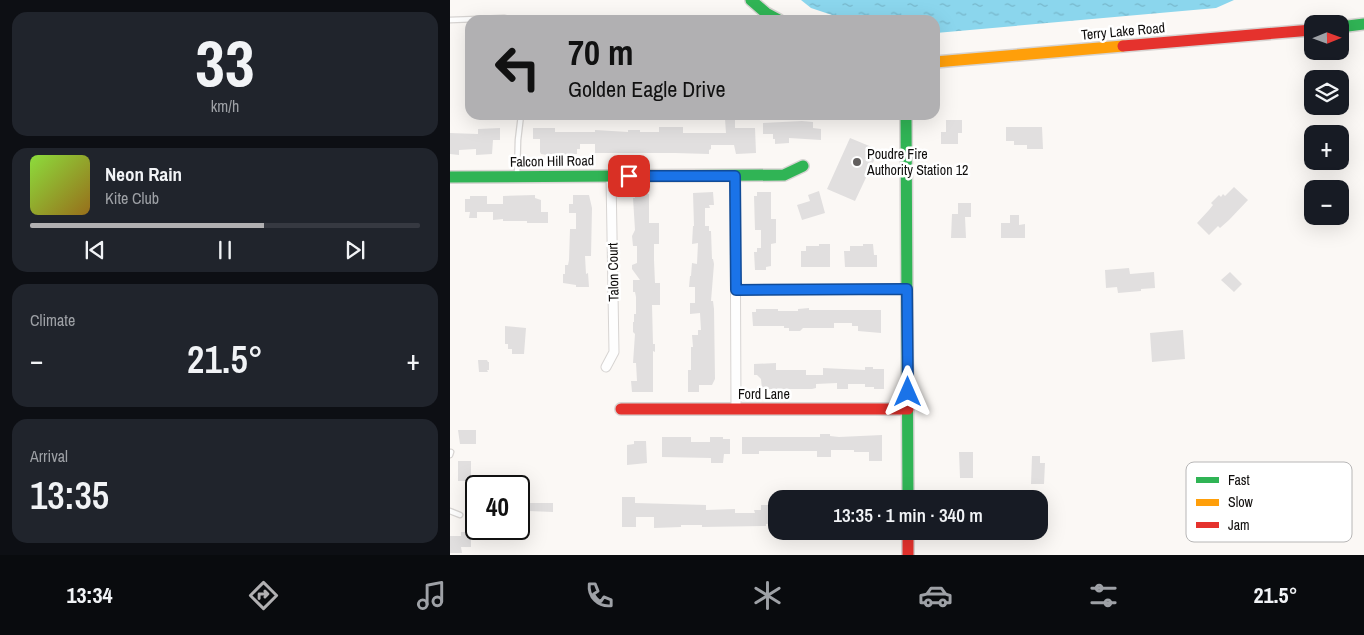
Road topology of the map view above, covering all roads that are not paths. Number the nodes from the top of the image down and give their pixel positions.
1 (751, 0) edge
2 (770, 15) edge
3 (465, 19) edge
4 (450, 20) edge
5 (1364, 24) edge
6 (1349, 26) edge
7 (1304, 31) edge
8 (940, 62) edge
9 (520, 120) edge
10 (906, 120) edge
11 (802, 166) dead end
12 (518, 176) junction
13 (611, 176) junction
14 (735, 176) junction
15 (450, 177) edge
16 (907, 289) junction
17 (736, 290) junction
18 (606, 367) dead end
19 (736, 408) junction
20 (621, 409) dead end
21 (908, 409) junction
22 (908, 490) edge
23 (450, 511) edge
24 (460, 515) dead end
25 (908, 540) edge
26 (908, 555) edge

1 - 2 street
3 - 4 lane
5 - 6 street
7 - 8 street, Terry Lake Road
9 - 12 lane
10 - 16 street
11 - 14 street, Falcon Hill Road
12 - 13 street, Falcon Hill Road
12 - 15 street, Falcon Hill Road
13 - 14 street, Falcon Hill Road
13 - 18 street, Talon Court
14 - 17 street
16 - 17 street
16 - 21 street
17 - 19 street
19 - 20 street, Ford Lane
19 - 21 street, Ford Lane
21 - 22 street
23 - 24 lane
25 - 26 street

